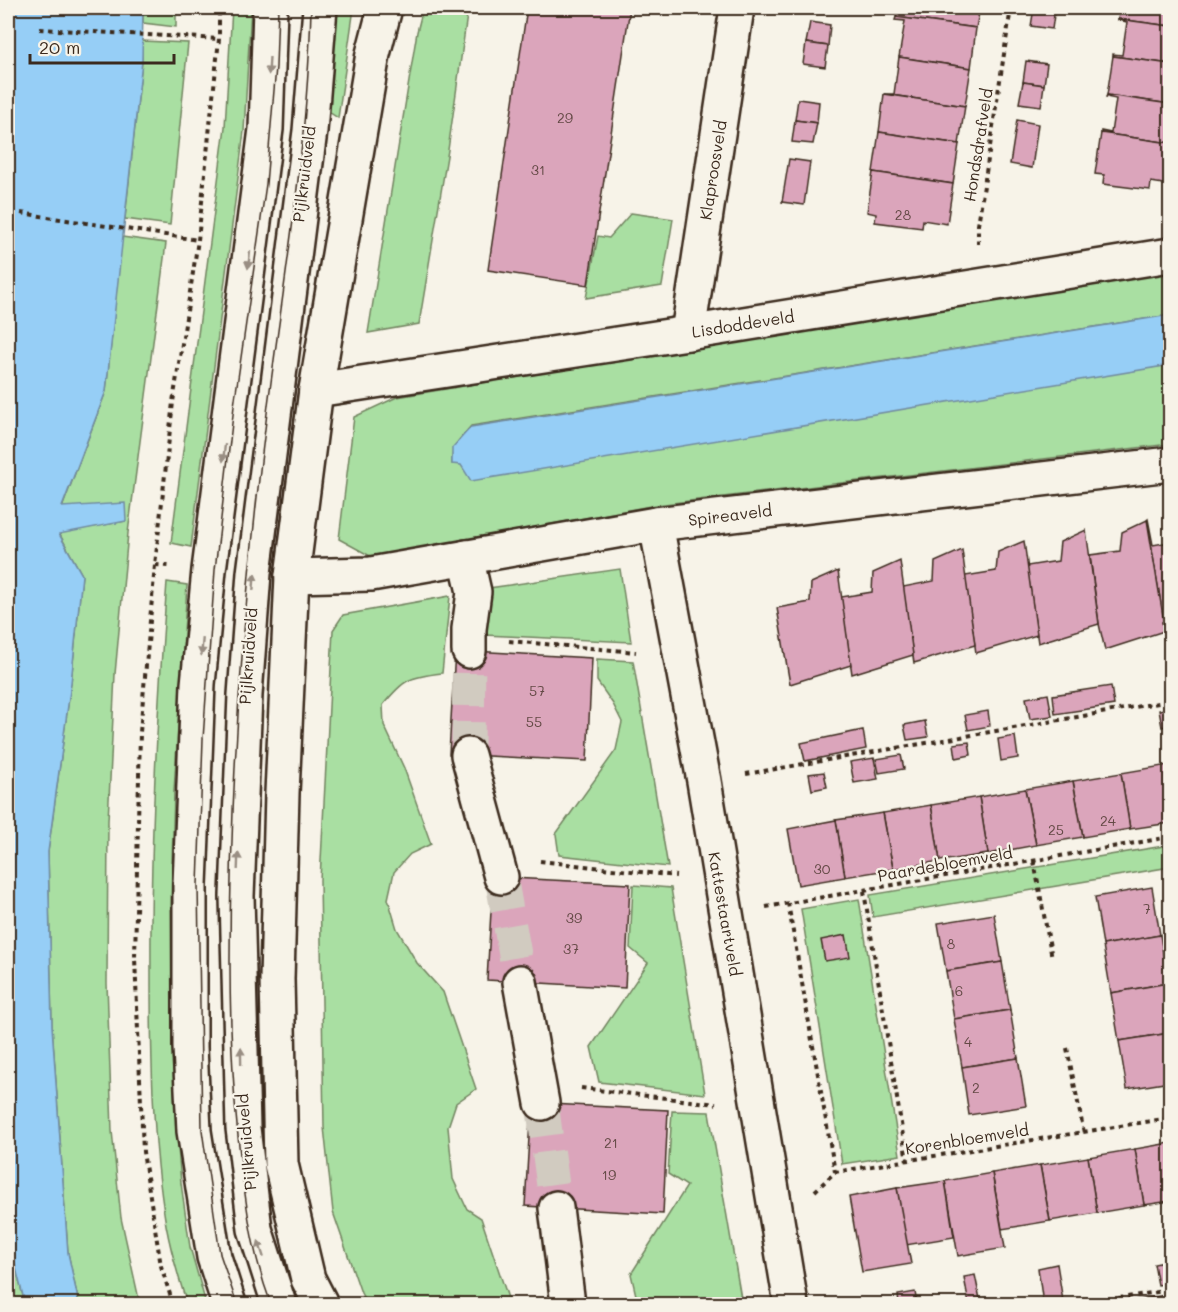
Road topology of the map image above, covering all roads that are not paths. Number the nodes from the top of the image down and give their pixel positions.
1 (270, 8) edge
2 (320, 8) edge
3 (374, 8) edge
4 (385, 8) edge
5 (737, 8) edge
6 (373, 54) junction
7 (1170, 255) edge
8 (688, 333) junction
9 (316, 390) junction
10 (1170, 464) edge
11 (656, 524) junction
12 (466, 557) junction
13 (292, 576) junction
14 (469, 644) tunnel mouth
15 (468, 755) tunnel mouth
16 (498, 867) tunnel mouth
17 (520, 982) tunnel mouth
18 (540, 1093) tunnel mouth
19 (556, 1208) tunnel mouth
20 (229, 1305) edge
21 (279, 1305) edge
22 (321, 1305) edge
23 (568, 1305) edge
24 (791, 1305) edge

1 -> 20 street
21 -> 2 street, Pijlkruidveld
3 - 6 street, Pijlkruidveld
4 - 6 street, Pijlkruidveld
5 - 8 street, Klaproosveld
6 - 9 street, Pijlkruidveld
7 - 8 street, Lisdoddeveld
8 - 9 street, Lisdoddeveld
9 - 13 street, Pijlkruidveld
10 - 11 street, Spireaveld
11 - 12 street, Spireaveld
11 - 24 street, Kattestaartveld
12 - 13 street, Spireaveld
12 - 14 street
13 - 22 street, Pijlkruidveld
15 - 16 street
17 - 18 street
19 - 23 street

